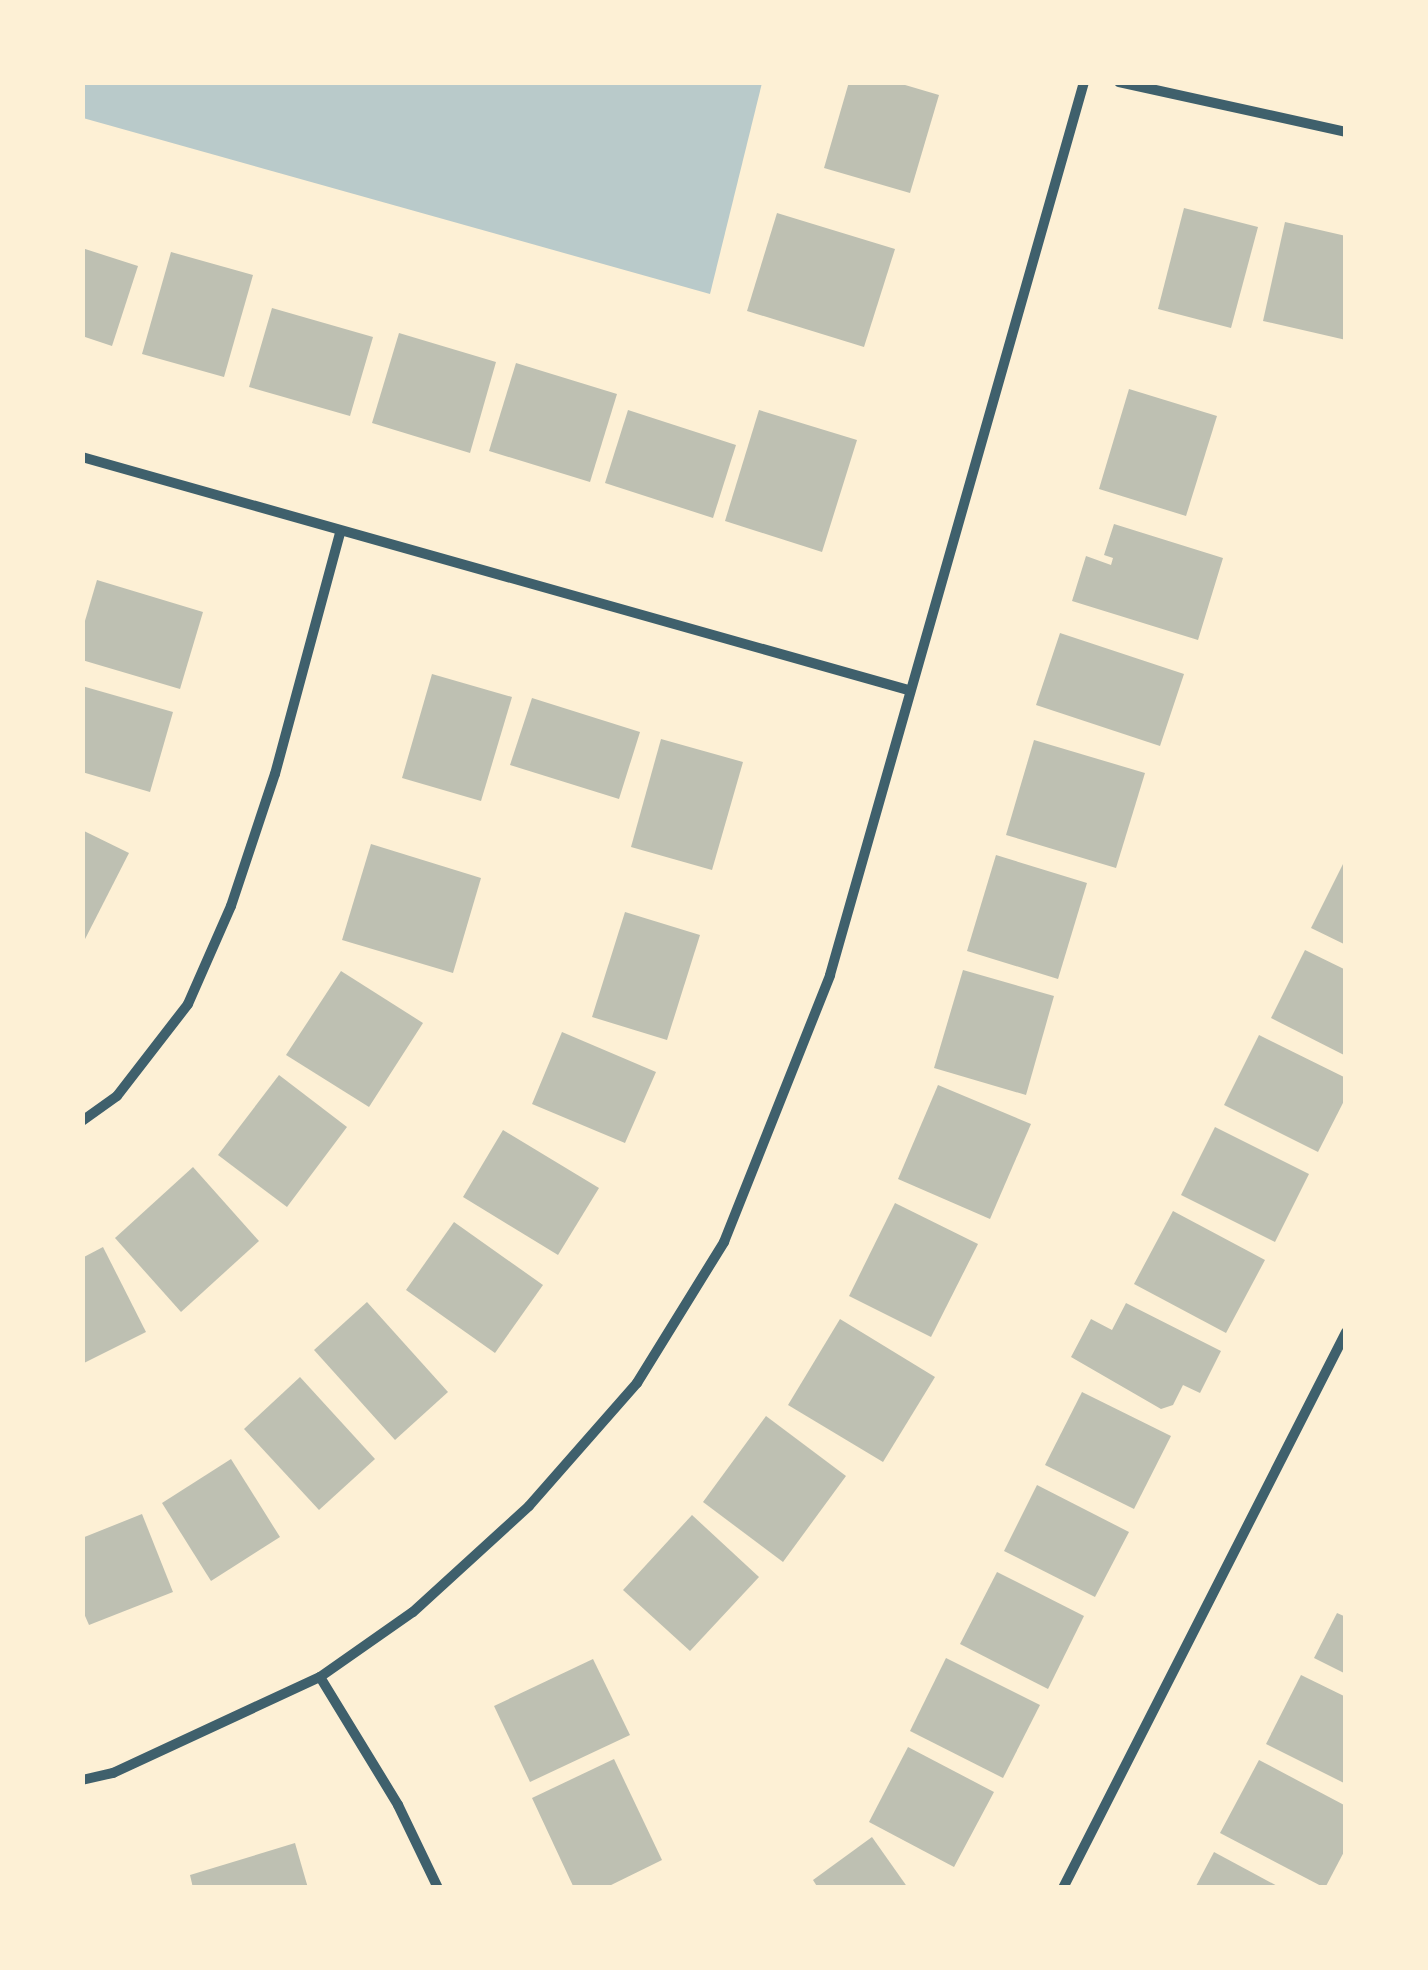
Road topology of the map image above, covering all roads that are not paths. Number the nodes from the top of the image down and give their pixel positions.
1 (1084, 82) edge
2 (1119, 82) edge
3 (1346, 132) edge
4 (82, 457) edge
5 (340, 532) junction
6 (908, 690) junction
7 (82, 1121) edge
8 (1346, 1332) edge
9 (320, 1678) junction
10 (82, 1780) edge
11 (438, 1888) edge
12 (1064, 1888) edge

1 - 6 street
2 - 3 street
4 - 5 street
5 - 6 street
5 - 7 street
6 - 9 street
8 - 12 street
9 - 10 street
9 - 11 street

